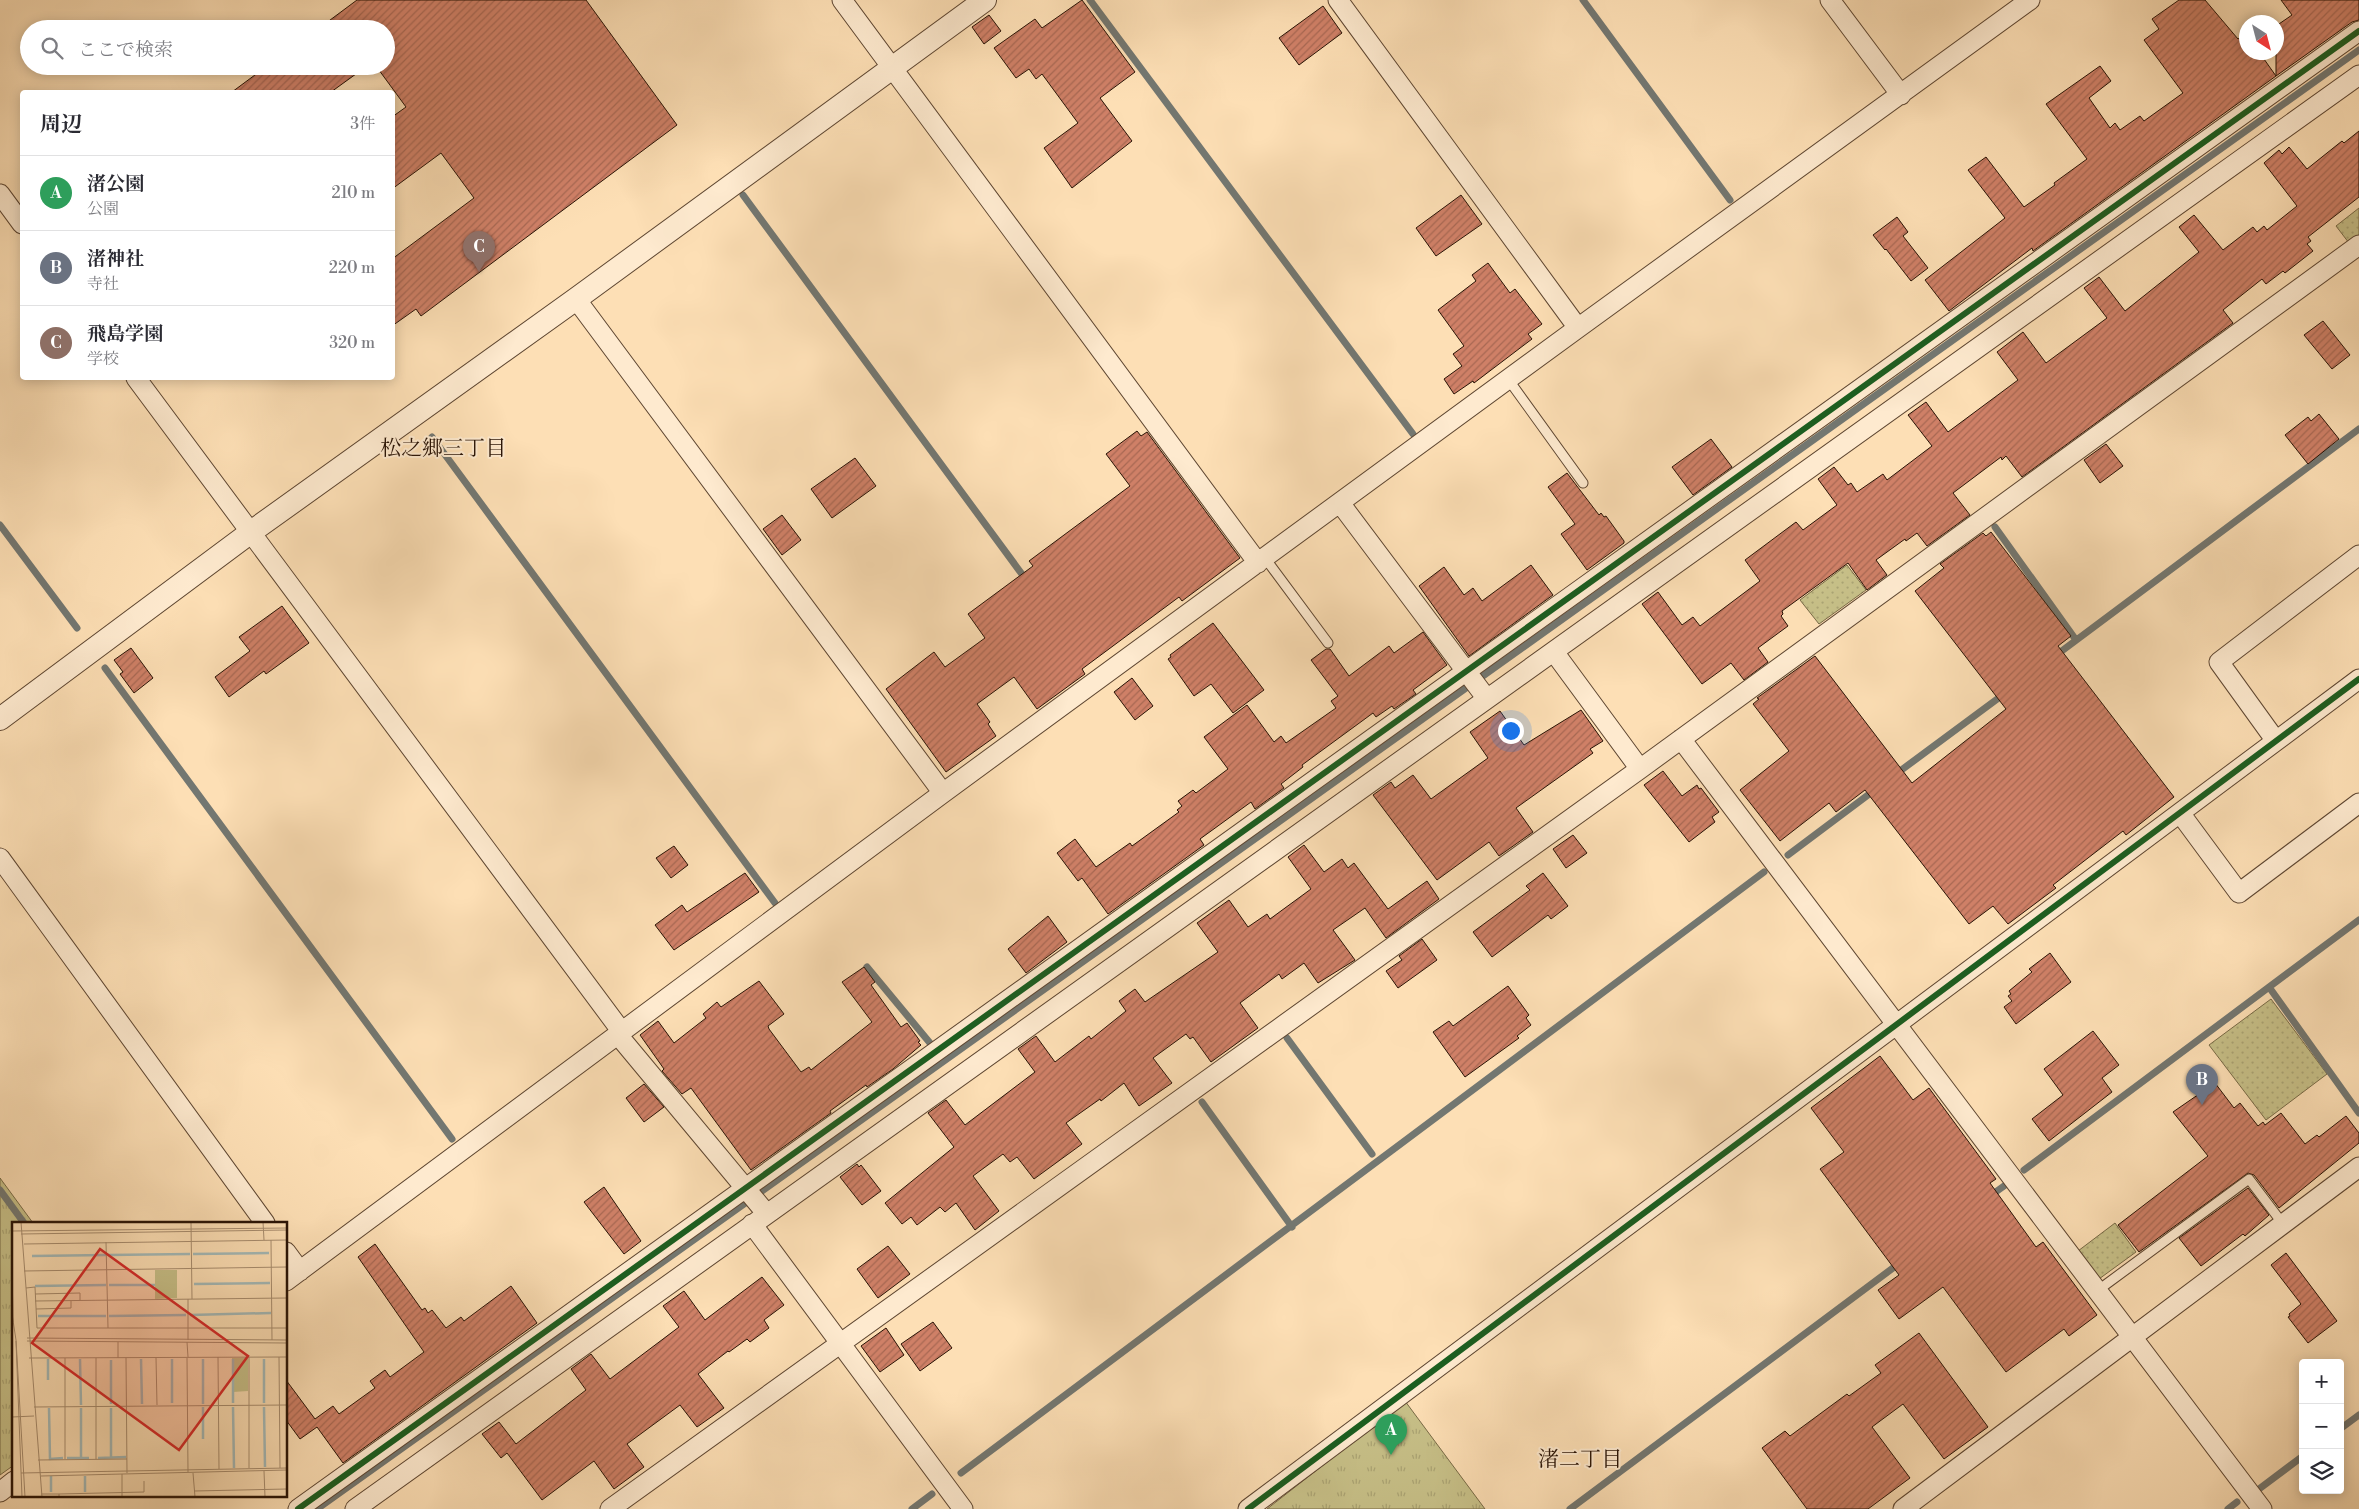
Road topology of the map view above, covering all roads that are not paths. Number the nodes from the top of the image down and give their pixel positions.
1 (842, 0) edge
2 (985, 0) edge
3 (1338, 0) edge
4 (1830, 0) edge
5 (2030, 0) edge
6 (2359, 31) edge
7 (892, 68) junction
8 (2359, 74) edge
9 (1901, 95) junction
10 (0, 194) edge
11 (20, 221) edge
12 (2359, 244) edge
13 (576, 299) junction
14 (1578, 328) junction
15 (1508, 379) junction
16 (137, 380) edge
17 (1583, 482) dead end
18 (1340, 503) junction
19 (251, 532) junction
20 (2359, 555) edge
21 (1262, 561) junction
22 (1328, 642) dead end
23 (1554, 652) junction
24 (2359, 679) edge
25 (1476, 684) junction
26 (0, 719) edge
27 (1681, 739) junction
28 (2276, 741) junction
29 (1640, 769) junction
30 (943, 793) junction
31 (2359, 803) edge
32 (2180, 813) junction
33 (0, 858) edge
34 (1896, 1025) junction
35 (620, 1033) junction
36 (2359, 1167) edge
37 (746, 1189) junction
38 (760, 1214) junction
39 (264, 1222) edge
40 (2283, 1224) junction
41 (288, 1259) edge
42 (293, 1276) edge
43 (2097, 1290) junction
44 (2132, 1337) junction
45 (840, 1342) junction
46 (12, 1483) edge
47 (0, 1492) edge
48 (298, 1509) edge
49 (355, 1509) edge
50 (610, 1509) edge
51 (963, 1509) edge
52 (1248, 1509) edge
53 (1903, 1509) edge
54 (2262, 1509) edge

1 - 7 street
2 - 7 street
3 - 14 street
4 - 9 street
5 - 9 street
6 - 25 street
7 - 13 street
7 - 21 street
8 - 23 street
9 - 14 street
10 - 11 street
12 - 27 street
13 - 19 street
13 - 30 street
14 - 15 street
15 - 17 lane
15 - 18 street
16 - 19 street
18 - 21 street
18 - 25 street
19 - 26 street
19 - 35 street
20 - 28 street
21 - 22 lane
21 - 30 street
23 - 25 street
23 - 29 street
24 - 28 street
25 - 37 street
25 - 38 street
27 - 29 street
27 - 34 street
28 - 32 street
29 - 45 street
30 - 35 street
31 - 32 street
32 - 34 street
33 - 39 street
34 - 43 street
34 - 52 street
35 - 37 street
35 - 42 street
36 - 40 street
37 - 38 street
37 - 48 street
38 - 45 street
38 - 49 street
40 - 43 lane
40 - 44 street
41 - 42 street
43 - 44 street
44 - 53 street
44 - 54 street
45 - 50 street
45 - 51 street
46 - 47 street

